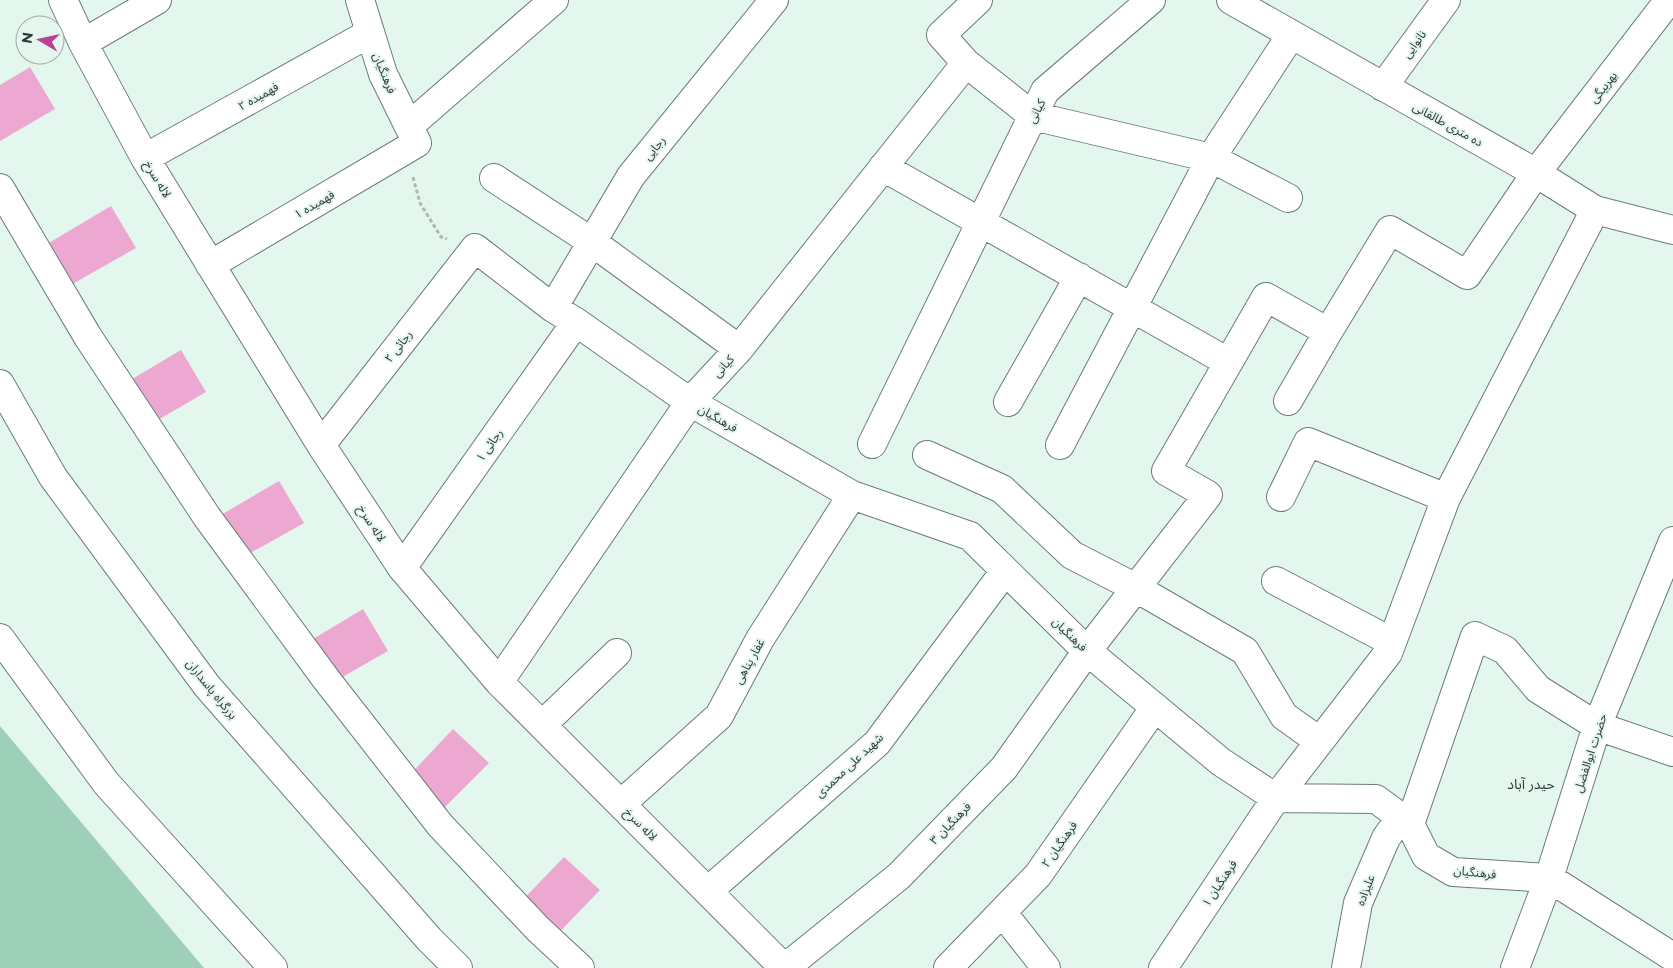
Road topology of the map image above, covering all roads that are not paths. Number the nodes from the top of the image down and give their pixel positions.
1 (63, 0) edge
2 (157, 0) edge
3 (360, 0) edge
4 (554, 0) edge
5 (774, 0) edge
6 (978, 0) edge
7 (1151, 0) edge
8 (1231, 0) edge
9 (1446, 0) edge
10 (1669, 0) edge
11 (370, 33) junction
12 (1291, 35) junction
13 (83, 43) junction
14 (966, 63) junction
15 (1383, 87) junction
16 (1033, 116) junction
17 (411, 139) junction
18 (146, 158) junction
19 (1211, 158) junction
20 (883, 167) junction
21 (1536, 173) junction
22 (494, 178) dead end
23 (0, 188) edge
24 (1288, 198) dead end
25 (1595, 210) junction
26 (981, 222) junction
27 (1673, 230) edge
28 (592, 242) junction
29 (475, 248) joint
30 (210, 264) junction
31 (1079, 277) junction
32 (553, 308) junction
33 (1133, 308) junction
34 (576, 322) junction
35 (1328, 332) junction
36 (739, 348) junction
37 (1228, 362) junction
38 (0, 384) edge
39 (1288, 401) dead end
40 (690, 402) junction
41 (1008, 402) dead end
42 (872, 444) dead end
43 (321, 445) junction
44 (1060, 446) dead end
45 (927, 455) dead end
46 (852, 495) junction
47 (1281, 497) dead end
48 (1446, 498) junction
49 (1673, 541) edge
50 (402, 568) junction
51 (1005, 571) junction
52 (1276, 581) dead end
53 (1136, 588) junction
54 (0, 638) edge
55 (1392, 642) junction
56 (1087, 651) junction
57 (617, 653) dead end
58 (499, 682) junction
59 (1155, 708) junction
60 (542, 726) junction
61 (1597, 726) junction
62 (1320, 741) junction
63 (1673, 752) edge
64 (1276, 798) junction
65 (621, 804) junction
66 (1405, 821) junction
67 (1550, 878) junction
68 (708, 892) junction
69 (1002, 912) junction
70 (1673, 957) edge
71 (273, 968) edge
72 (458, 968) edge
73 (580, 968) edge
74 (784, 968) edge
75 (948, 968) edge
76 (1046, 968) edge
77 (1163, 968) edge
78 (1346, 968) edge
79 (1515, 968) edge

1 - 13 main road, لاله سرخ
2 - 13 main road
3 - 11 main road, فرهنگیان
4 - 17 main road, فهمیده ۱
5 - 28 main road, رجایی
6 - 14 main road
7 - 16 main road, کیانی
8 - 12 main road, ده متری طالقانی
9 - 15 main road, نانوایی
10 - 21 main road, بهربیگی
11 - 17 main road, فرهنگیان
11 - 18 main road, فهمیده ۲
12 - 15 main road, ده متری طالقانی
12 - 19 main road
13 - 18 main road, لاله سرخ
14 - 16 main road
14 - 20 main road, کیانی
15 - 21 main road, ده متری طالقانی
16 - 19 main road
16 - 26 main road, کیانی
17 - 30 main road, فهمیده ۱
18 - 30 main road, لاله سرخ
19 - 24 main road
19 - 33 main road
20 - 26 main road
20 - 36 main road, کیانی
21 - 25 main road, ده متری طالقانی
21 - 35 main road, بهربیگی
22 - 28 main road
23 - 73 main road
25 - 27 main road, ده متری طالقانی
25 - 48 main road, فرهنگیان ۱
26 - 31 main road
26 - 42 main road, کیانی
28 - 32 main road, رجایی
28 - 36 main road
29 - 32 main road, فرهنگیان
29 - 43 main road, رجائی ۲
30 - 43 main road, لاله سرخ
31 - 33 main road
31 - 41 main road
32 - 34 main road, فرهنگیان
33 - 37 main road
33 - 44 main road
34 - 40 main road, فرهنگیان
34 - 50 main road, رجائی ۱
35 - 37 main road
35 - 39 main road
36 - 40 main road, کیانی
37 - 53 main road, فرهنگیان ۳
38 - 72 main road, بزرگراه پاسداران
40 - 46 main road, فرهنگیان
40 - 58 main road, کیانی
43 - 50 main road, لاله سرخ
45 - 53 main road
46 - 51 main road, فرهنگیان
46 - 65 main road, غفار پناهی
47 - 48 main road
48 - 55 main road, فرهنگیان ۱
49 - 61 main road, حضرت ابوالفضل
50 - 58 main road, لاله سرخ
51 - 56 main road, فرهنگیان
51 - 68 main road, شهید علی محمدی
52 - 55 main road
53 - 56 main road, فرهنگیان ۳
53 - 62 main road
54 - 71 main road
55 - 62 main road, فرهنگیان ۱
56 - 59 main road, فرهنگیان
56 - 74 main road, فرهنگیان ۳
57 - 60 main road
58 - 60 main road, لاله سرخ
59 - 64 main road, فرهنگیان
59 - 69 main road, فرهنگیان ۲
60 - 65 main road, لاله سرخ
61 - 63 main road
61 - 66 main road, علیزاده
61 - 67 main road, حضرت ابوالفضل
62 - 64 main road, فرهنگیان ۱
64 - 66 main road, فرهنگیان
64 - 77 main road, فرهنگیان ۱
65 - 68 main road, لاله سرخ
66 - 67 main road, فرهنگیان
66 - 78 main road, علیزاده
67 - 70 main road, فرهنگیان
67 - 79 main road, حضرت ابوالفضل
68 - 74 main road, لاله سرخ
69 - 75 main road, فرهنگیان ۲
69 - 76 main road

